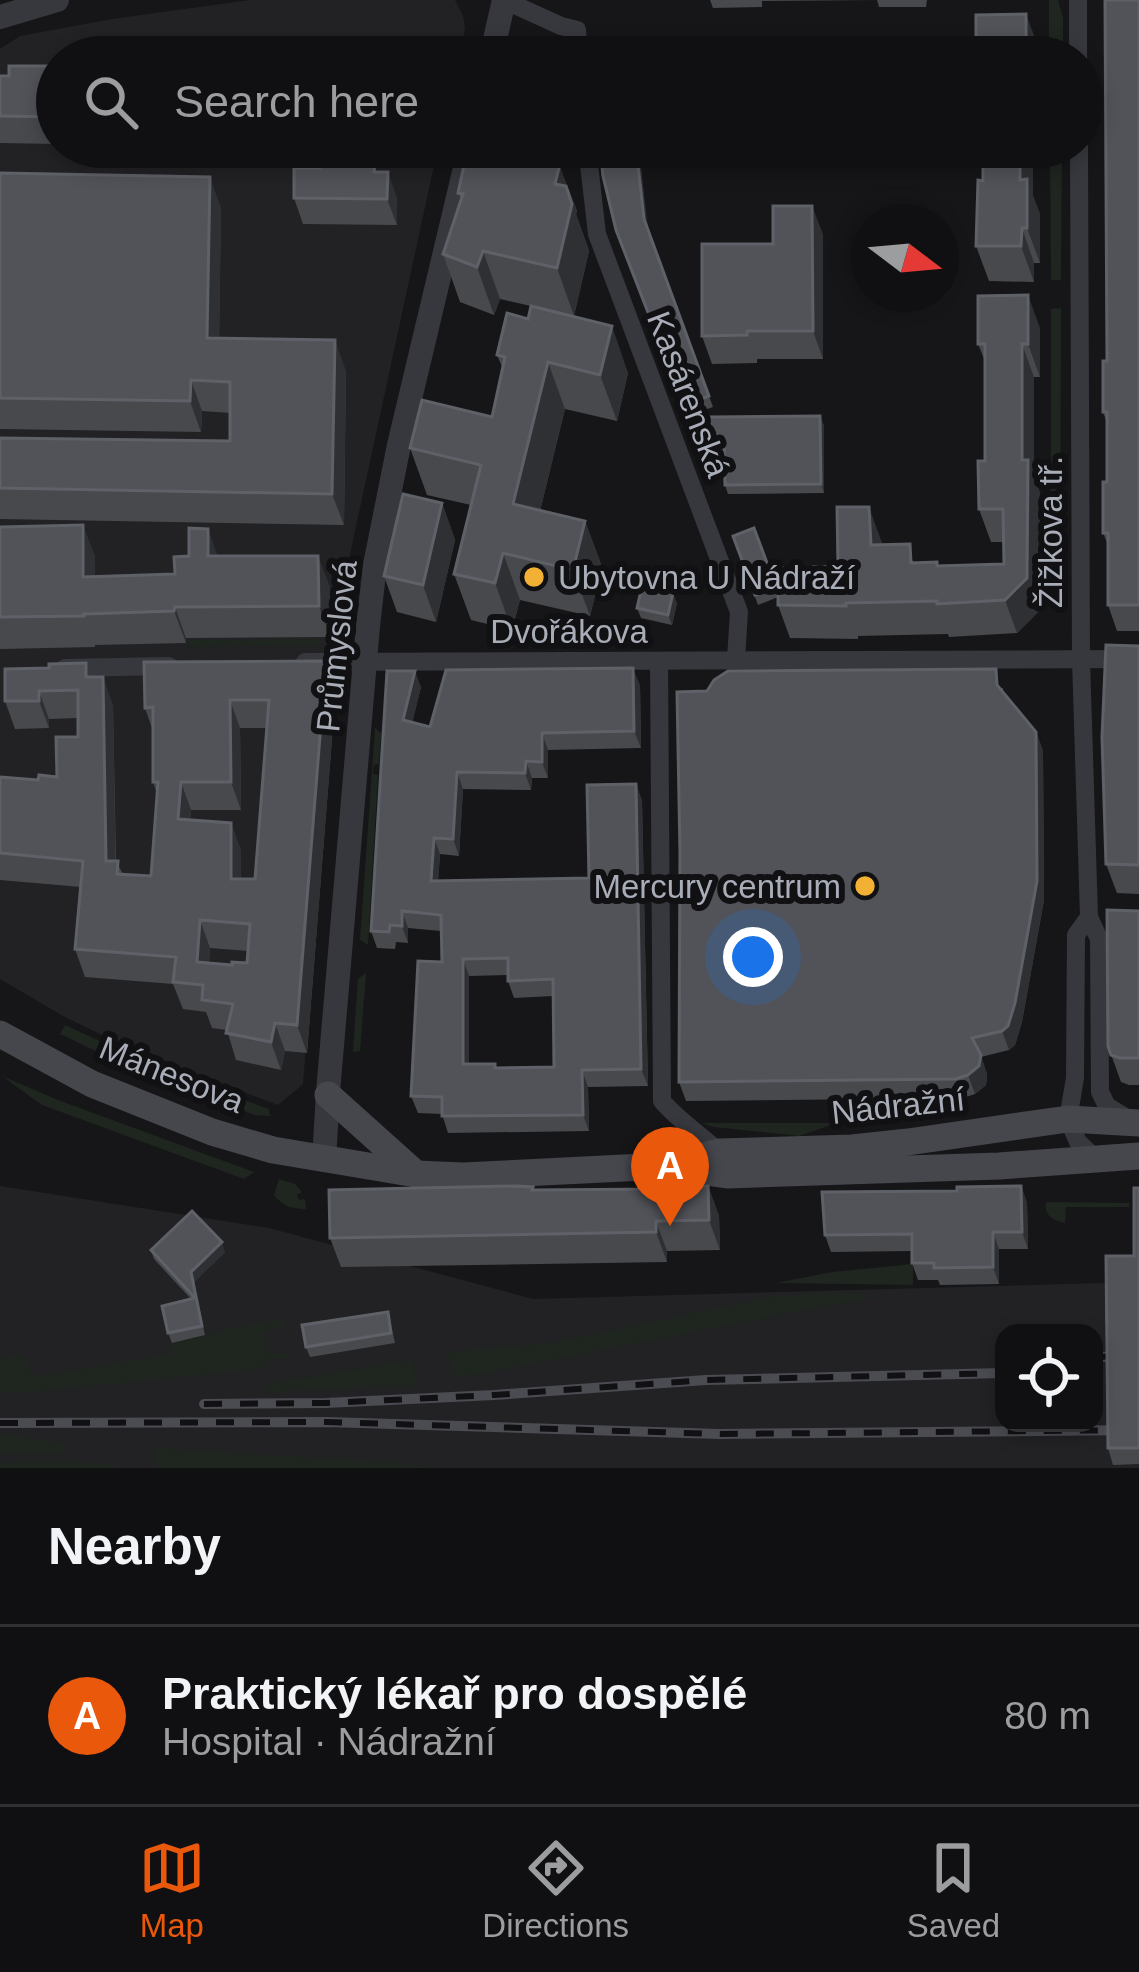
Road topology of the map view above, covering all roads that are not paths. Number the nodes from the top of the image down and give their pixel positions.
1 (57, 0) edge
2 (491, 0) edge
3 (504, 0) edge
4 (1078, 0) edge
5 (0, 17) edge
6 (492, 36) edge
7 (496, 36) edge
8 (577, 36) edge
9 (1078, 36) edge
10 (465, 168) edge
11 (589, 168) edge
12 (1079, 168) edge
13 (736, 659) junction
14 (1081, 659) junction
15 (1139, 659) edge
16 (365, 661) junction
17 (659, 661) junction
18 (281, 663) edge
19 (194, 665) edge
20 (43, 669) edge
21 (1089, 917) junction
22 (1114, 918) edge
23 (0, 1034) edge
24 (328, 1095) junction
25 (1068, 1120) junction
26 (1136, 1123) edge
27 (719, 1152) junction
28 (1139, 1156) edge
29 (1094, 1157) junction
30 (324, 1160) junction
31 (664, 1166) junction
32 (416, 1174) junction

1 - 5 street
2 - 6 street
3 - 7 street
3 - 8 street
4 - 9 street
10 - 16 street, Průmyslová
11 - 13 street, Kasárenská
12 - 14 street, Žižkova tř.
13 - 14 street, Dvořákova
13 - 17 street, Dvořákova
14 - 15 street, Dvořákova
14 - 21 street, Žižkova tř.
16 - 17 street, Dvořákova
16 - 18 street, Dvořákova
16 - 24 street, Průmyslová
17 - 27 street
19 - 20 street
21 - 22 street
21 - 25 street, Žižkova tř.
21 - 26 street, Žižkova tř.
23 - 30 main road, Mánesova
24 - 30 street, Průmyslová
24 - 32 main road
25 - 26 main road, Nádražní
25 - 27 main road, Nádražní
25 - 29 street
27 - 31 main road, Nádražní
28 - 29 main road, Nádražní
29 - 31 main road, Nádražní
30 - 32 main road, Nádražní
31 - 32 main road, Nádražní

